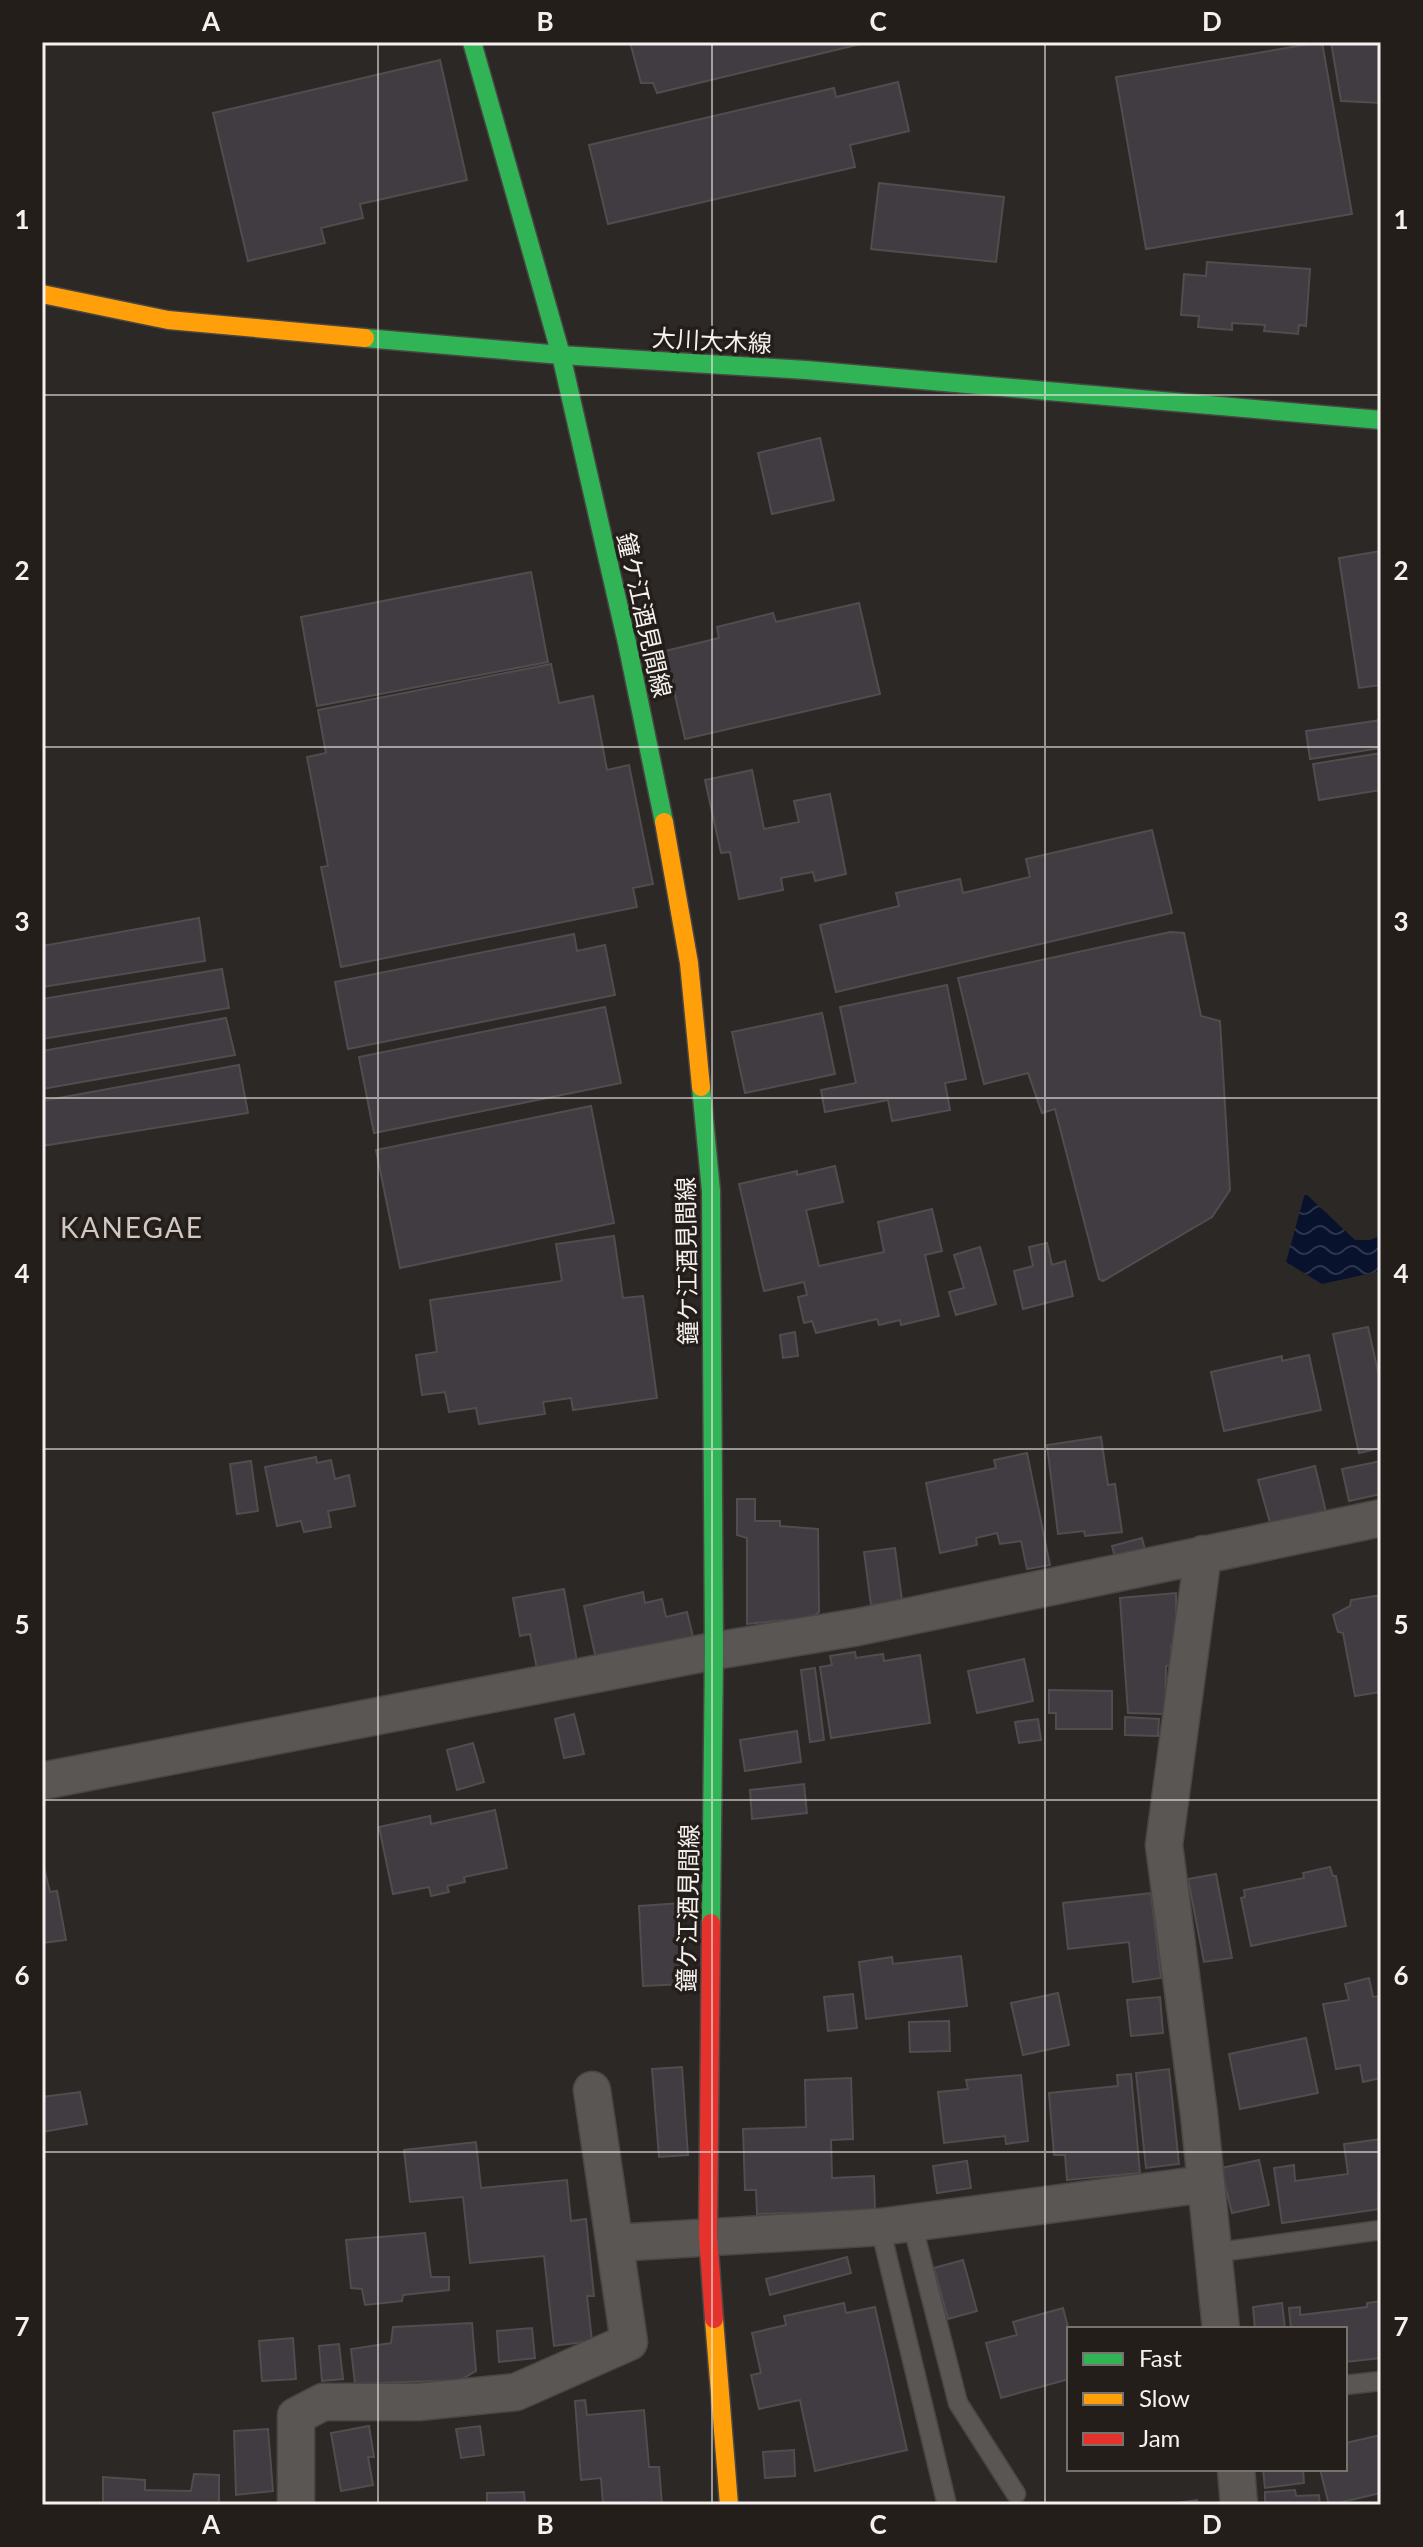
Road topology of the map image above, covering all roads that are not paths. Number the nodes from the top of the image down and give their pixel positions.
1 (472, 42) edge
2 (42, 294) edge
3 (561, 355) junction
4 (1381, 420) edge
5 (1381, 1518) edge
6 (1203, 1554) junction
7 (714, 1651) junction
8 (42, 1781) edge
9 (592, 2090) dead end
10 (1205, 2184) junction
11 (896, 2225) junction
12 (1381, 2230) edge
13 (708, 2236) junction
14 (615, 2243) junction
15 (1212, 2253) junction
16 (1221, 2327) edge
17 (1381, 2381) edge
18 (1347, 2385) edge
19 (1236, 2471) edge
20 (1016, 2494) dead end
21 (296, 2505) edge
22 (729, 2505) edge
23 (947, 2505) edge
24 (1239, 2505) edge

1 - 3 main road, 鐘ケ江酒見間線
2 - 3 main road, 大川大木線
3 - 4 main road, 大川大木線
3 - 7 main road, 鐘ケ江酒見間線
5 - 6 street
6 - 7 street
6 - 10 street
7 - 8 street
7 - 13 main road, 鐘ケ江酒見間線
9 - 14 street
10 - 11 street
10 - 15 street
11 - 13 street
11 - 20 lane
11 - 23 lane
12 - 15 lane
13 - 14 street
13 - 22 main road, 鐘ケ江酒見間線
14 - 21 street
15 - 16 street
17 - 18 lane
19 - 24 street

